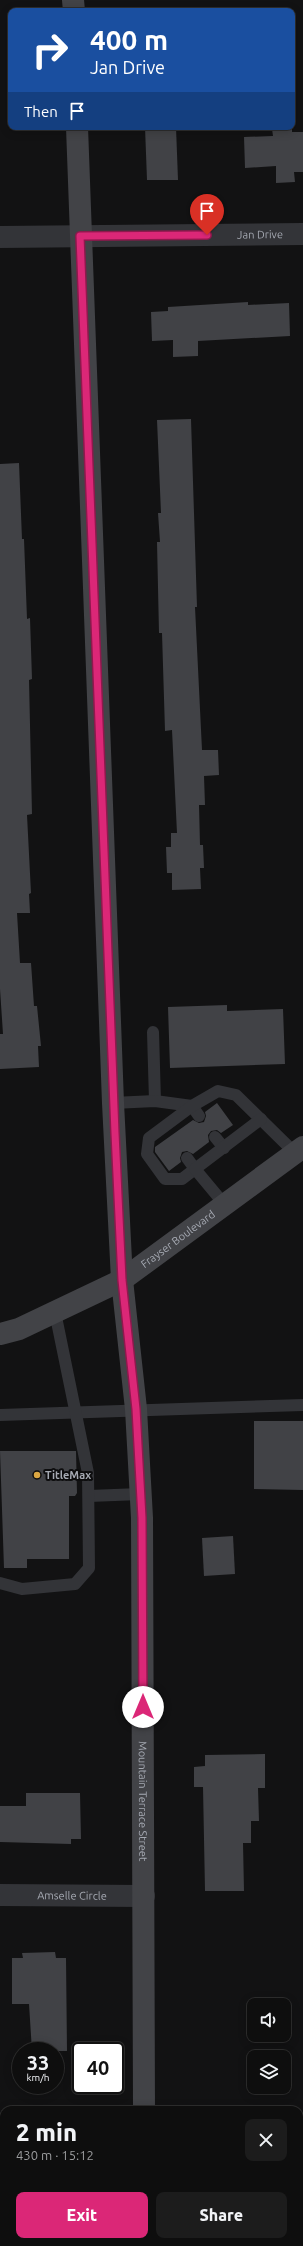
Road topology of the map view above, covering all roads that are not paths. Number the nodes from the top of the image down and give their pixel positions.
1 (77, 130) edge
2 (303, 234) edge
3 (80, 236) junction
4 (0, 237) edge
5 (153, 1032) dead end
6 (155, 1101) junction
7 (113, 1103) junction
8 (196, 1111) junction
9 (261, 1119) junction
10 (215, 1137) dead end
11 (224, 1148) junction
12 (299, 1150) edge
13 (188, 1158) dead end
14 (195, 1169) junction
15 (225, 1205) junction
16 (122, 1280) junction
17 (55, 1312) junction
18 (0, 1334) edge
19 (303, 1405) edge
20 (136, 1409) junction
21 (76, 1412) junction
22 (0, 1415) edge
23 (140, 1494) junction
24 (89, 1496) junction
25 (0, 1583) edge
26 (0, 1895) edge
27 (144, 1896) junction
28 (144, 2106) edge

1 - 3 street, Mountain Terrace Street
2 - 3 street, Jan Drive
3 - 4 street, Jan Drive
3 - 7 street, Mountain Terrace Street
5 - 6 lane
6 - 7 lane
6 - 8 lane
7 - 16 street, Mountain Terrace Street
8 - 9 lane
8 - 14 lane
9 - 11 lane
9 - 12 lane
10 - 11 lane
11 - 14 lane
12 - 15 street, Frayser Boulevard
13 - 14 lane
14 - 15 lane
15 - 16 street, Frayser Boulevard
16 - 17 street, Frayser Boulevard
16 - 20 street, Mountain Terrace Street
17 - 18 street, Frayser Boulevard
17 - 21 lane
19 - 20 lane
20 - 21 lane
20 - 23 street, Mountain Terrace Street
21 - 22 lane
21 - 24 lane
23 - 24 lane
23 - 27 street, Mountain Terrace Street
24 - 25 lane
26 - 27 street, Amselle Circle
27 - 28 street, Mountain Terrace Street

